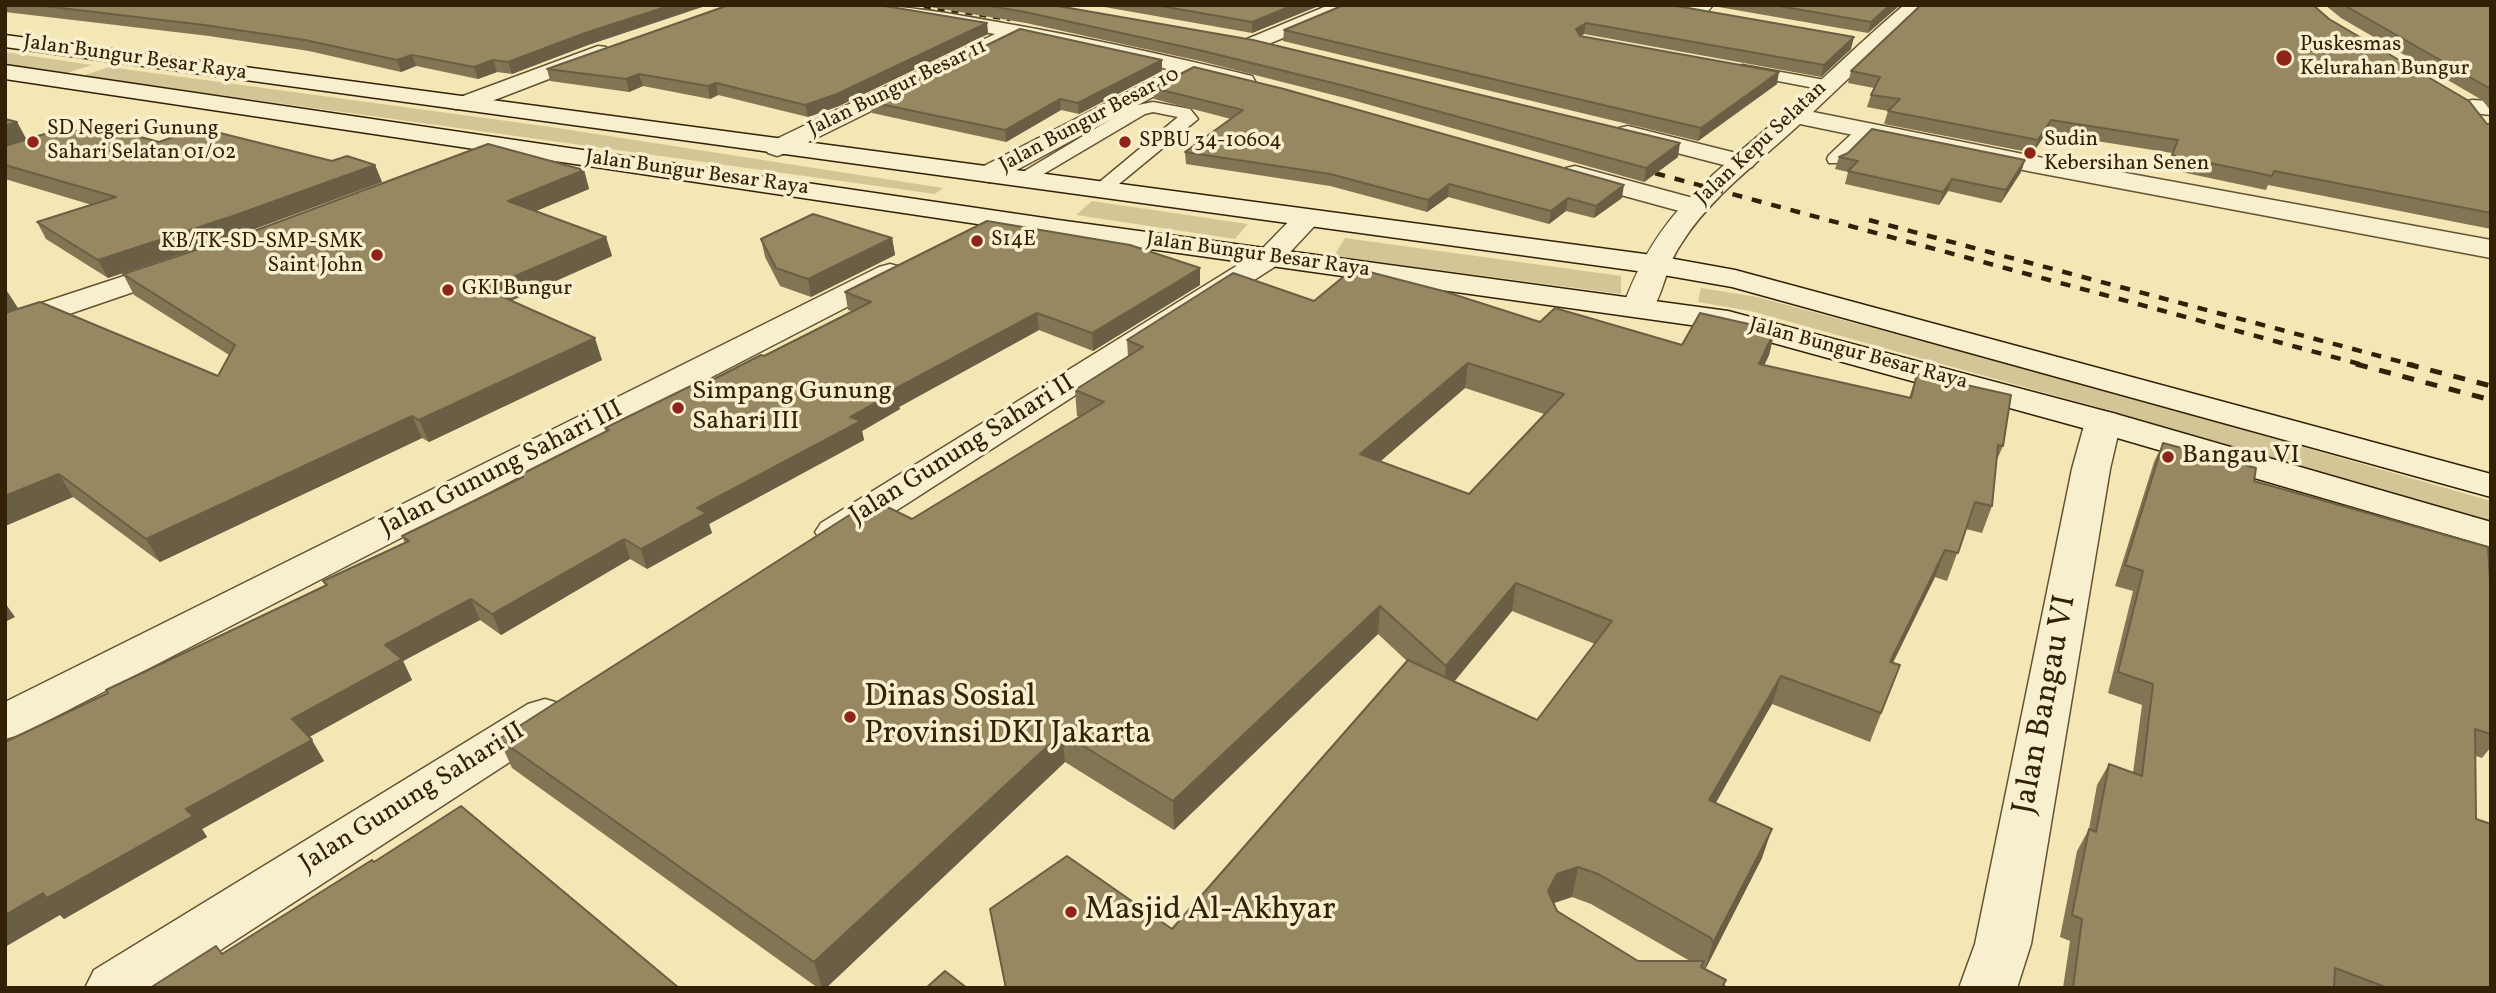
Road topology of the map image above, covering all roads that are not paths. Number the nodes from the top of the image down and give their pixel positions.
1 (865, 5) edge
2 (1347, 5) edge
3 (1916, 5) edge
4 (1019, 30) junction
5 (1231, 38) edge
6 (1846, 39) edge
7 (5, 41) edge
8 (1254, 43) junction
9 (1872, 43) junction
10 (621, 44) edge
11 (1290, 51) edge
12 (1191, 68) junction
13 (1731, 68) edge
14 (10, 75) edge
15 (1825, 85) junction
16 (1267, 86) edge
17 (2449, 93) edge
18 (463, 104) junction
19 (2481, 107) edge
20 (1796, 116) junction
21 (1608, 128) edge
22 (1866, 130) junction
23 (2491, 130) edge
24 (506, 146) junction
25 (777, 148) junction
26 (1836, 159) dead end
27 (1744, 162) junction
28 (905, 164) junction
29 (451, 166) edge
30 (1558, 169) edge
31 (989, 174) junction
32 (1031, 179) junction
33 (1096, 188) junction
34 (1694, 206) junction
35 (1007, 219) junction
36 (1307, 219) junction
37 (1049, 226) junction
38 (2491, 248) edge
39 (1269, 258) junction
40 (200, 260) edge
41 (1652, 264) junction
42 (1639, 307) junction
43 (5, 326) edge
44 (2103, 422) junction
45 (2491, 486) edge
46 (2491, 535) edge
47 (807, 550) edge
48 (572, 699) edge
49 (5, 722) edge
50 (114, 988) edge
51 (1988, 988) edge

1 - 4 street
2 - 8 street
3 - 9 street, Jalan Kepu Selatan
4 - 12 street
4 - 25 street, Jalan Bungur Besar 11
5 - 8 street
6 - 9 street
7 - 18 street, Jalan Bungur Besar Raya
8 - 11 street
9 - 15 street, Jalan Kepu Selatan
10 - 18 street
12 - 16 street
12 - 31 street, Jalan Bungur Besar 10
13 - 15 lane
14 - 24 street, Jalan Bungur Besar Raya
15 - 20 street, Jalan Kepu Selatan
17 - 19 street
18 - 25 street, Jalan Bungur Besar Raya
19 - 23 street
20 - 22 street
20 - 27 street, Jalan Kepu Selatan
21 - 27 street
22 - 26 lane
22 - 38 street
24 - 29 street
24 - 35 street, Jalan Bungur Besar Raya
25 - 28 street, Jalan Bungur Besar Raya
27 - 34 street, Jalan Kepu Selatan
28 - 31 street, Jalan Bungur Besar Raya
28 - 35 street
30 - 34 street
31 - 32 street, Jalan Bungur Besar Raya
32 - 33 street, Jalan Bungur Besar Raya
32 - 33 lane
32 - 35 street, Jalan Gunung Sahari III
33 - 36 street, Jalan Bungur Besar Raya
33 - 37 street
34 - 41 street, Jalan Kepu Selatan
35 - 37 street, Jalan Bungur Besar Raya
35 - 49 street, Jalan Gunung Sahari III
36 - 39 street, Jalan Gunung Sahari II
36 - 41 street, Jalan Bungur Besar Raya
37 - 39 street, Jalan Bungur Besar Raya
39 - 42 street, Jalan Bungur Besar Raya
39 - 47 street, Jalan Gunung Sahari II
40 - 43 street
41 - 42 street, Jalan Kepu Selatan
41 - 45 street, Jalan Bungur Besar Raya
42 - 44 street, Jalan Bungur Besar Raya
44 - 46 street, Jalan Bungur Besar Raya
44 - 51 street, Jalan Bangau VI
48 - 50 street, Jalan Gunung Sahari II

